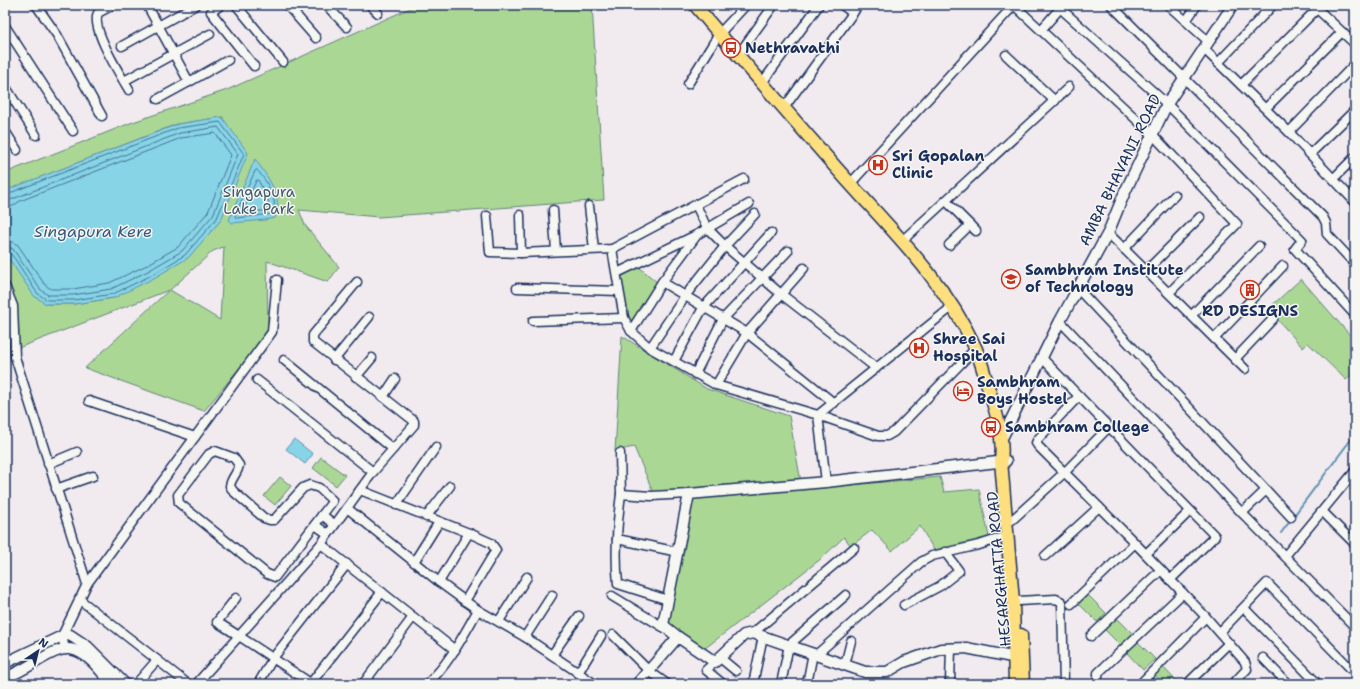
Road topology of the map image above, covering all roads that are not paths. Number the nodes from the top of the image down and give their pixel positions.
1 (36, 5) edge
2 (113, 5) edge
3 (147, 5) edge
4 (196, 5) edge
5 (222, 5) edge
6 (249, 5) edge
7 (287, 5) edge
8 (326, 5) edge
9 (370, 5) edge
10 (695, 5) edge
11 (746, 5) edge
12 (774, 5) edge
13 (819, 5) edge
14 (842, 5) edge
15 (858, 5) edge
16 (1014, 5) edge
17 (1111, 5) edge
18 (1168, 5) edge
19 (1196, 5) edge
20 (1232, 5) edge
21 (1273, 5) edge
22 (1062, 7) edge
23 (1315, 7) edge
24 (239, 8) edge
25 (378, 13) dead end
26 (853, 13) junction
27 (1186, 21) junction
28 (5, 26) edge
29 (159, 26) junction
30 (347, 27) dead end
31 (1041, 30) junction
32 (1342, 32) junction
33 (210, 34) dead end
34 (719, 34) junction
35 (316, 38) dead end
36 (1206, 44) junction
37 (1355, 44) edge
38 (122, 46) dead end
39 (173, 54) junction
40 (1006, 54) dead end
41 (738, 55) junction
42 (228, 60) dead end
43 (283, 62) dead end
44 (1218, 63) junction
45 (1355, 64) edge
46 (254, 66) dead end
47 (1183, 79) junction
48 (124, 81) junction
49 (189, 82) junction
50 (762, 83) junction
51 (688, 84) dead end
52 (1241, 85) junction
53 (5, 86) edge
54 (1069, 87) dead end
55 (129, 90) dead end
56 (158, 99) dead end
57 (1054, 101) junction
58 (1168, 104) junction
59 (784, 108) junction
60 (1266, 108) junction
61 (1355, 110) edge
62 (102, 116) dead end
63 (5, 130) edge
64 (73, 131) dead end
65 (1289, 132) junction
66 (1153, 135) junction
67 (36, 136) dead end
68 (17, 150) dead end
69 (1310, 154) junction
70 (1355, 157) edge
71 (1334, 178) junction
72 (744, 179) dead end
73 (850, 184) junction
74 (1175, 195) dead end
75 (946, 201) junction
76 (1355, 201) edge
77 (750, 204) dead end
78 (589, 206) dead end
79 (696, 206) junction
80 (553, 210) dead end
81 (755, 214) dead end
82 (487, 216) dead end
83 (520, 216) dead end
84 (1200, 217) dead end
85 (707, 228) junction
86 (771, 233) dead end
87 (1108, 233) junction
88 (698, 234) junction
89 (903, 240) junction
90 (949, 245) dead end
91 (725, 246) junction
92 (1259, 246) dead end
93 (612, 249) junction
94 (1124, 249) junction
95 (594, 250) junction
96 (556, 251) junction
97 (788, 251) dead end
98 (521, 253) junction
99 (743, 262) junction
100 (1355, 264) edge
101 (1283, 266) dead end
102 (804, 268) dead end
103 (1146, 271) junction
104 (617, 273) junction
105 (762, 278) junction
106 (277, 280) dead end
107 (357, 282) dead end
108 (662, 282) junction
109 (5, 286) edge
110 (516, 288) dead end
111 (1078, 289) junction
112 (619, 291) junction
113 (1169, 293) junction
114 (781, 294) junction
115 (685, 296) junction
116 (953, 306) junction
117 (703, 308) junction
118 (1192, 314) junction
119 (1355, 316) edge
120 (369, 317) dead end
121 (624, 318) junction
122 (723, 319) junction
123 (1273, 319) dead end
124 (533, 321) dead end
125 (1060, 321) junction
126 (631, 331) junction
127 (747, 333) junction
128 (1215, 338) junction
129 (650, 348) junction
130 (976, 348) junction
131 (372, 358) dead end
132 (1042, 358) junction
133 (1235, 359) junction
134 (284, 360) dead end
135 (334, 360) junction
136 (674, 361) junction
137 (876, 368) junction
138 (1246, 369) dead end
139 (695, 374) junction
140 (356, 377) junction
141 (395, 379) dead end
142 (257, 380) dead end
143 (716, 386) junction
144 (1080, 396) junction
145 (383, 397) junction
146 (89, 401) dead end
147 (834, 403) junction
148 (818, 415) junction
149 (1110, 427) junction
150 (195, 438) junction
151 (436, 447) dead end
152 (393, 449) junction
153 (77, 452) dead end
154 (620, 453) dead end
155 (1003, 453) junction
156 (48, 464) junction
157 (373, 472) junction
158 (1065, 472) junction
159 (1354, 475) edge
160 (94, 476) dead end
161 (826, 482) junction
162 (450, 486) dead end
163 (56, 489) junction
164 (360, 490) junction
165 (1266, 490) junction
166 (621, 494) junction
167 (689, 494) junction
168 (396, 505) junction
169 (1099, 507) junction
170 (347, 508) junction
171 (1190, 511) junction
172 (1323, 512) junction
173 (1242, 513) junction
174 (322, 515) junction
175 (426, 517) junction
176 (1291, 517) dead end
177 (1009, 520) junction
178 (439, 522) junction
179 (334, 524) junction
180 (315, 525) junction
181 (469, 533) junction
182 (328, 534) junction
183 (1007, 536) junction
184 (617, 539) junction
185 (1135, 543) junction
186 (321, 544) junction
187 (1355, 544) edge
188 (854, 548) dead end
189 (678, 552) junction
190 (945, 552) junction
191 (1146, 554) junction
192 (1045, 556) dead end
193 (1285, 556) junction
194 (414, 562) junction
195 (347, 564) junction
196 (1161, 570) junction
197 (527, 577) dead end
198 (1170, 580) junction
199 (439, 582) junction
200 (87, 584) junction
201 (382, 592) junction
202 (1183, 593) junction
203 (552, 595) dead end
204 (846, 595) dead end
205 (612, 596) dead end
206 (236, 598) dead end
207 (79, 599) junction
208 (668, 600) junction
209 (465, 601) junction
210 (1018, 601) junction
211 (1071, 604) dead end
212 (904, 605) dead end
213 (1244, 608) junction
214 (478, 610) junction
215 (579, 616) dead end
216 (413, 617) junction
217 (1206, 617) junction
218 (499, 621) junction
219 (663, 627) junction
220 (1355, 627) edge
221 (1220, 632) junction
222 (758, 634) junction
223 (613, 635) dead end
224 (62, 636) junction
225 (239, 636) junction
226 (601, 636) dead end
227 (1091, 636) dead end
228 (525, 637) junction
229 (678, 637) junction
230 (851, 641) dead end
231 (1229, 642) junction
232 (789, 645) junction
233 (951, 648) junction
234 (65, 649) junction
235 (455, 650) junction
236 (815, 654) junction
237 (552, 655) junction
238 (273, 658) junction
239 (1263, 658) dead end
240 (717, 659) junction
241 (1018, 659) junction
242 (157, 660) junction
243 (5, 663) edge
244 (845, 665) junction
245 (649, 671) junction
246 (736, 671) dead end
247 (578, 672) junction
248 (1355, 673) edge
249 (5, 678) edge
250 (1238, 682) edge
251 (198, 683) edge
252 (950, 683) dead end
253 (111, 684) edge
254 (125, 684) edge
255 (136, 684) edge
256 (188, 684) edge
257 (258, 684) edge
258 (312, 684) edge
259 (364, 684) edge
260 (427, 684) edge
261 (595, 684) edge
262 (637, 684) edge
263 (667, 684) edge
264 (723, 684) edge
265 (753, 684) edge
266 (781, 684) edge
267 (808, 684) edge
268 (1015, 684) edge
269 (1023, 684) edge
270 (1064, 684) edge
271 (1098, 684) edge
272 (1140, 684) edge
273 (1187, 684) edge
274 (1288, 684) edge
275 (1318, 684) edge

1 - 62 street
2 - 48 street
3 - 29 street
4 - 29 street
5 - 46 street
6 - 24 street
7 - 35 street
8 - 30 street
9 - 25 street
10 - 34 main road, HESARGHATTA ROAD
11 - 34 street
12 - 41 street
13 - 50 street
14 - 26 street
15 - 26 street
16 - 31 street
16 - 73 street
17 - 47 street
18 - 27 street
19 - 27 street
20 - 36 street, AMBA BHAVANI ROAD
21 - 44 street
22 - 31 street
22 - 58 street
23 - 32 street
23 - 52 street
24 - 43 street
26 - 59 street
27 - 36 street
28 - 64 street
29 - 38 street
29 - 39 street
31 - 66 street
32 - 37 street
32 - 60 street
33 - 39 street
34 - 41 main road, HESARGHATTA ROAD
34 - 51 street
36 - 44 street
36 - 47 street, AMBA BHAVANI ROAD
39 - 48 street
39 - 49 street
40 - 57 street
41 - 50 main road, HESARGHATTA ROAD
42 - 49 street
44 - 52 street
45 - 65 street
47 - 58 street, AMBA BHAVANI ROAD
47 - 100 street
48 - 55 street
49 - 56 street
50 - 59 main road, HESARGHATTA ROAD
52 - 60 street
53 - 67 street
54 - 57 street
57 - 75 street
58 - 66 street, AMBA BHAVANI ROAD
58 - 119 street
59 - 73 main road, HESARGHATTA ROAD
60 - 65 street
61 - 69 street
63 - 68 street
65 - 69 street
66 - 87 street, AMBA BHAVANI ROAD
66 - 113 street
69 - 71 street
70 - 71 street
71 - 76 street
72 - 79 street
73 - 89 main road, HESARGHATTA ROAD
74 - 94 street
75 - 89 street
75 - 90 street
77 - 85 street
78 - 95 street
79 - 85 street
79 - 93 street
80 - 96 street
81 - 91 street
82 - 98 street
83 - 98 street
84 - 103 street
85 - 88 street
85 - 91 street
86 - 99 street
87 - 94 street
87 - 111 street, AMBA BHAVANI ROAD
88 - 104 street
88 - 108 street
89 - 116 main road, HESARGHATTA ROAD
91 - 99 street
91 - 115 street
92 - 118 street
93 - 95 street
93 - 104 street
94 - 103 street
95 - 96 street
96 - 98 street
97 - 105 street
99 - 105 street
99 - 117 street
101 - 128 street
102 - 114 street
103 - 113 street
104 - 112 street
105 - 114 street
105 - 122 street
106 - 150 street
107 - 135 street
108 - 115 street
108 - 126 street
109 - 156 street
110 - 112 street
111 - 125 street, AMBA BHAVANI ROAD
111 - 165 street
112 - 121 street
113 - 118 street
114 - 127 street
114 - 137 street
115 - 117 street
115 - 129 street
116 - 130 main road, HESARGHATTA ROAD
116 - 137 street
117 - 122 street
117 - 136 street
118 - 128 street
120 - 135 street
121 - 124 street
121 - 126 street
122 - 127 street
122 - 139 street
123 - 133 street
125 - 132 street, AMBA BHAVANI ROAD
125 - 173 street
126 - 129 street
127 - 143 street
127 - 147 street
128 - 133 street
129 - 136 street
130 - 148 street
130 - 155 main road, HESARGHATTA ROAD
131 - 140 street
132 - 144 street
132 - 155 street, AMBA BHAVANI ROAD
133 - 138 street
134 - 152 street
135 - 140 street
136 - 139 street
137 - 147 street
139 - 143 street
140 - 145 street
141 - 145 street
142 - 157 street
143 - 148 street
144 - 149 street
144 - 158 street
145 - 152 street
146 - 150 street
147 - 148 street
148 - 161 street
149 - 158 street
149 - 171 street
150 - 200 street
151 - 168 street
152 - 157 street
153 - 156 street
154 - 166 street
155 - 161 street
155 - 177 main road, HESARGHATTA ROAD
156 - 163 street
157 - 164 street
158 - 169 street
158 - 177 street
159 - 172 street
160 - 163 street
161 - 167 street
162 - 175 street
163 - 200 street
164 - 168 street
164 - 170 street
165 - 173 street
165 - 176 street
166 - 167 street
166 - 184 street
167 - 189 street
168 - 175 street
169 - 185 street
169 - 192 street
170 - 179 street
170 - 194 street
171 - 191 street
171 - 198 street
172 - 187 street
172 - 193 street
173 - 193 street
174 - 179 street
174 - 180 street
174 - 180 street
175 - 178 street
177 - 183 main road, HESARGHATTA ROAD
177 - 210 main road, HESARGHATTA ROAD
178 - 181 street
178 - 194 street
179 - 182 street
180 - 182 street
181 - 199 street
181 - 209 street
182 - 186 street
183 - 190 street
183 - 241 main road, HESARGHATTA ROAD
184 - 189 street
184 - 208 street
185 - 191 street
185 - 211 street
186 - 195 street
186 - 225 street
188 - 222 street
189 - 208 street
190 - 212 street
190 - 236 street
191 - 196 street
193 - 220 street
194 - 199 street
195 - 201 street
195 - 238 street
196 - 198 street
196 - 227 street
197 - 218 street
198 - 202 street
199 - 209 street
200 - 207 street
201 - 216 street
201 - 258 street
202 - 217 street
202 - 271 street
203 - 228 street
204 - 232 street
205 - 219 street
206 - 225 street
207 - 224 street
207 - 242 street
208 - 219 street
209 - 214 street
210 - 241 main road, HESARGHATTA ROAD
210 - 270 street
213 - 221 street
213 - 248 street
213 - 275 street
214 - 218 street
214 - 235 street
215 - 237 street
216 - 235 street
216 - 259 street
217 - 221 street
217 - 272 street
218 - 228 street
219 - 229 street
221 - 231 street
222 - 232 street
222 - 240 street
222 - 265 street
223 - 245 street
224 - 234 street
224 - 243 street
224 - 254 street
225 - 238 street
225 - 251 street
226 - 247 street
228 - 237 street
229 - 240 street
229 - 245 street
230 - 244 street
231 - 250 street
231 - 273 street
232 - 236 street
232 - 266 street
233 - 241 street
233 - 244 street
233 - 252 street
234 - 249 street
234 - 253 street
235 - 260 street
236 - 244 street
236 - 267 street
237 - 247 street
238 - 257 street
238 - 258 street
239 - 274 street
240 - 246 street
240 - 264 street
241 - 268 main road, HESARGHATTA ROAD
241 - 269 main road, HESARGHATTA ROAD
242 - 255 street
242 - 256 street
245 - 262 street
245 - 263 street
247 - 261 street

